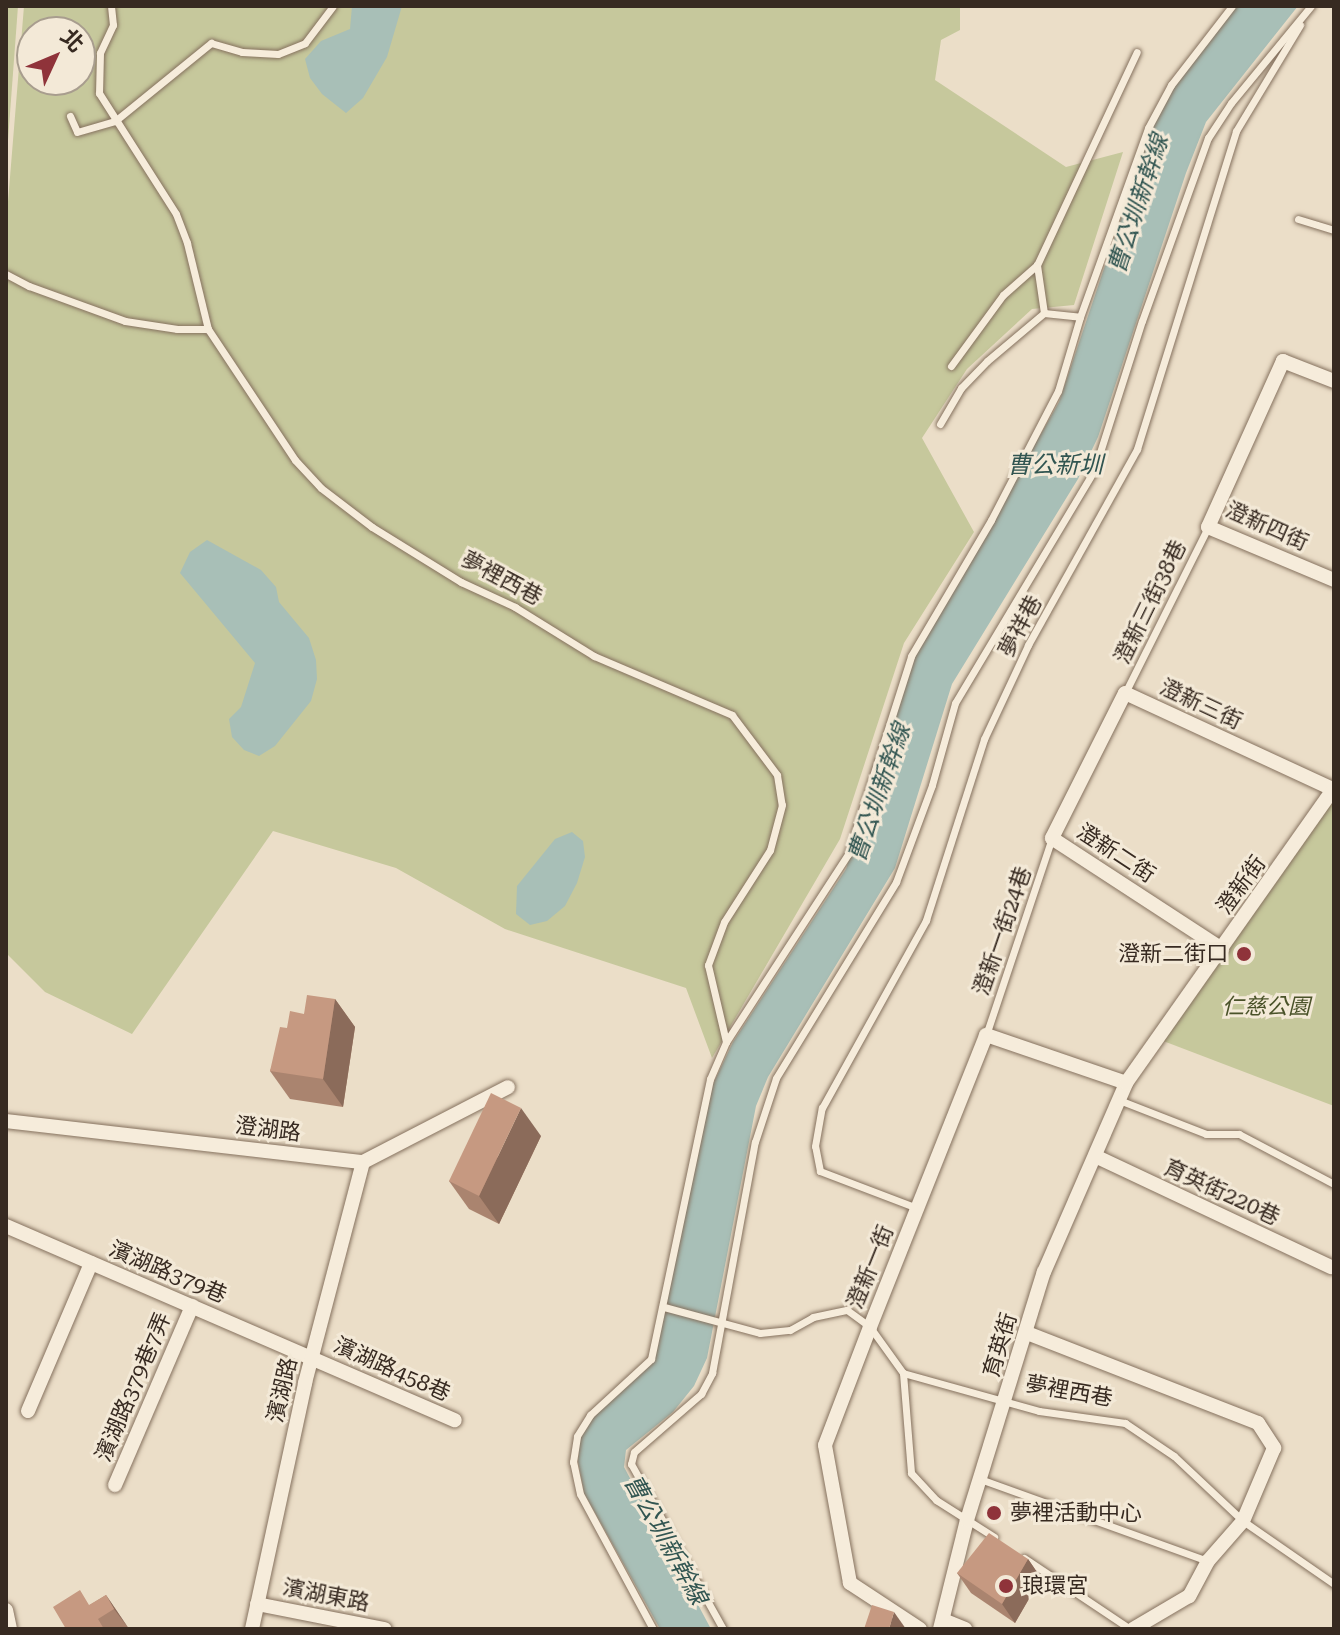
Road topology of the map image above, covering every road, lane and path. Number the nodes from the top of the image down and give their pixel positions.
1 (111, 6) edge
2 (333, 6) edge
3 (1232, 6) edge
4 (1312, 6) edge
5 (1137, 52) dead end
6 (70, 116) dead end
7 (115, 121) junction
8 (1298, 219) dead end
9 (1334, 230) edge
10 (1037, 265) junction
11 (6, 274) edge
12 (1044, 313) junction
13 (1080, 317) junction
14 (208, 329) junction
15 (951, 366) dead end
16 (1333, 379) edge
17 (940, 424) dead end
18 (1208, 527) junction
19 (1334, 580) edge
20 (1125, 693) junction
21 (1088, 767) joint
22 (1334, 789) edge
23 (1052, 838) junction
24 (1222, 949) junction
25 (986, 1035) junction
26 (726, 1042) junction
27 (1126, 1083) junction
28 (508, 1087) dead end
29 (1119, 1100) junction
30 (6, 1121) edge
31 (1095, 1156) junction
32 (363, 1162) junction
33 (1334, 1184) edge
34 (917, 1208) junction
35 (6, 1226) edge
36 (91, 1263) junction
37 (1331, 1267) dead end
38 (192, 1306) junction
39 (664, 1307) junction
40 (724, 1322) junction
41 (870, 1327) junction
42 (1027, 1333) junction
43 (312, 1357) junction
44 (903, 1373) junction
45 (1005, 1401) junction
46 (28, 1411) dead end
47 (455, 1420) dead end
48 (980, 1479) junction
49 (115, 1485) dead end
50 (967, 1520) junction
51 (1243, 1521) junction
52 (1005, 1545) edge
53 (1017, 1553) edge
54 (1208, 1561) junction
55 (1334, 1584) edge
56 (257, 1604) junction
57 (6, 1610) edge
58 (941, 1624) edge
59 (10, 1629) edge
60 (252, 1629) edge
61 (385, 1629) edge
62 (653, 1629) edge
63 (723, 1629) edge
64 (920, 1629) edge
65 (965, 1629) edge
66 (1132, 1629) edge

1 - 7 lane, 夢裡西巷
2 - 7 lane
3 - 13 lane
4 - 34 lane, 夢祥巷
4 - 40 lane
5 - 10 lane
6 - 7 lane
7 - 14 lane, 夢裡西巷
8 - 9 lane
10 - 12 lane
10 - 15 lane
11 - 14 lane
12 - 13 lane
12 - 17 lane
13 - 26 lane
14 - 26 lane, 夢裡西巷
16 - 18 street, 澄新四街
18 - 19 street, 澄新四街
18 - 20 lane, 澄新三街38巷
20 - 21 street, 澄新三街
20 - 22 street, 澄新三街
21 - 23 street, 澄新二街
22 - 24 street, 澄新街
23 - 24 street, 澄新二街
23 - 25 lane, 澄新一街24巷
24 - 27 street, 澄新街
25 - 27 street
25 - 34 street, 澄新一街
26 - 39 lane
27 - 29 street, 育英街
28 - 32 street
29 - 31 street, 育英街
29 - 33 lane
30 - 32 street, 澄湖路
31 - 37 street, 育英街220巷
31 - 42 street, 育英街
32 - 43 street, 濱湖路
34 - 41 street, 澄新一街
35 - 36 street, 濱湖路379巷
36 - 38 street, 濱湖路379巷
36 - 46 street
38 - 43 street, 濱湖路379巷
38 - 49 street, 濱湖路379巷7弄
39 - 40 lane
39 - 62 lane
40 - 41 lane
40 - 63 lane
41 - 44 lane
41 - 64 street, 澄新一街
42 - 45 street, 育英街
42 - 51 street, 夢裡西巷
43 - 47 street, 濱湖路458巷
43 - 56 street, 濱湖路
44 - 45 lane, 夢裡西巷
44 - 50 lane
45 - 48 street, 育英街
45 - 51 lane, 夢裡西巷
48 - 50 street, 育英街
48 - 54 lane
50 - 52 lane
50 - 58 street, 育英街
51 - 54 street, 夢裡西巷
51 - 55 lane, 夢裡西巷
53 - 66 lane
54 - 66 street, 夢裡西巷
56 - 60 street, 濱湖路
56 - 61 street, 濱湖東路
57 - 59 street
58 - 65 street

